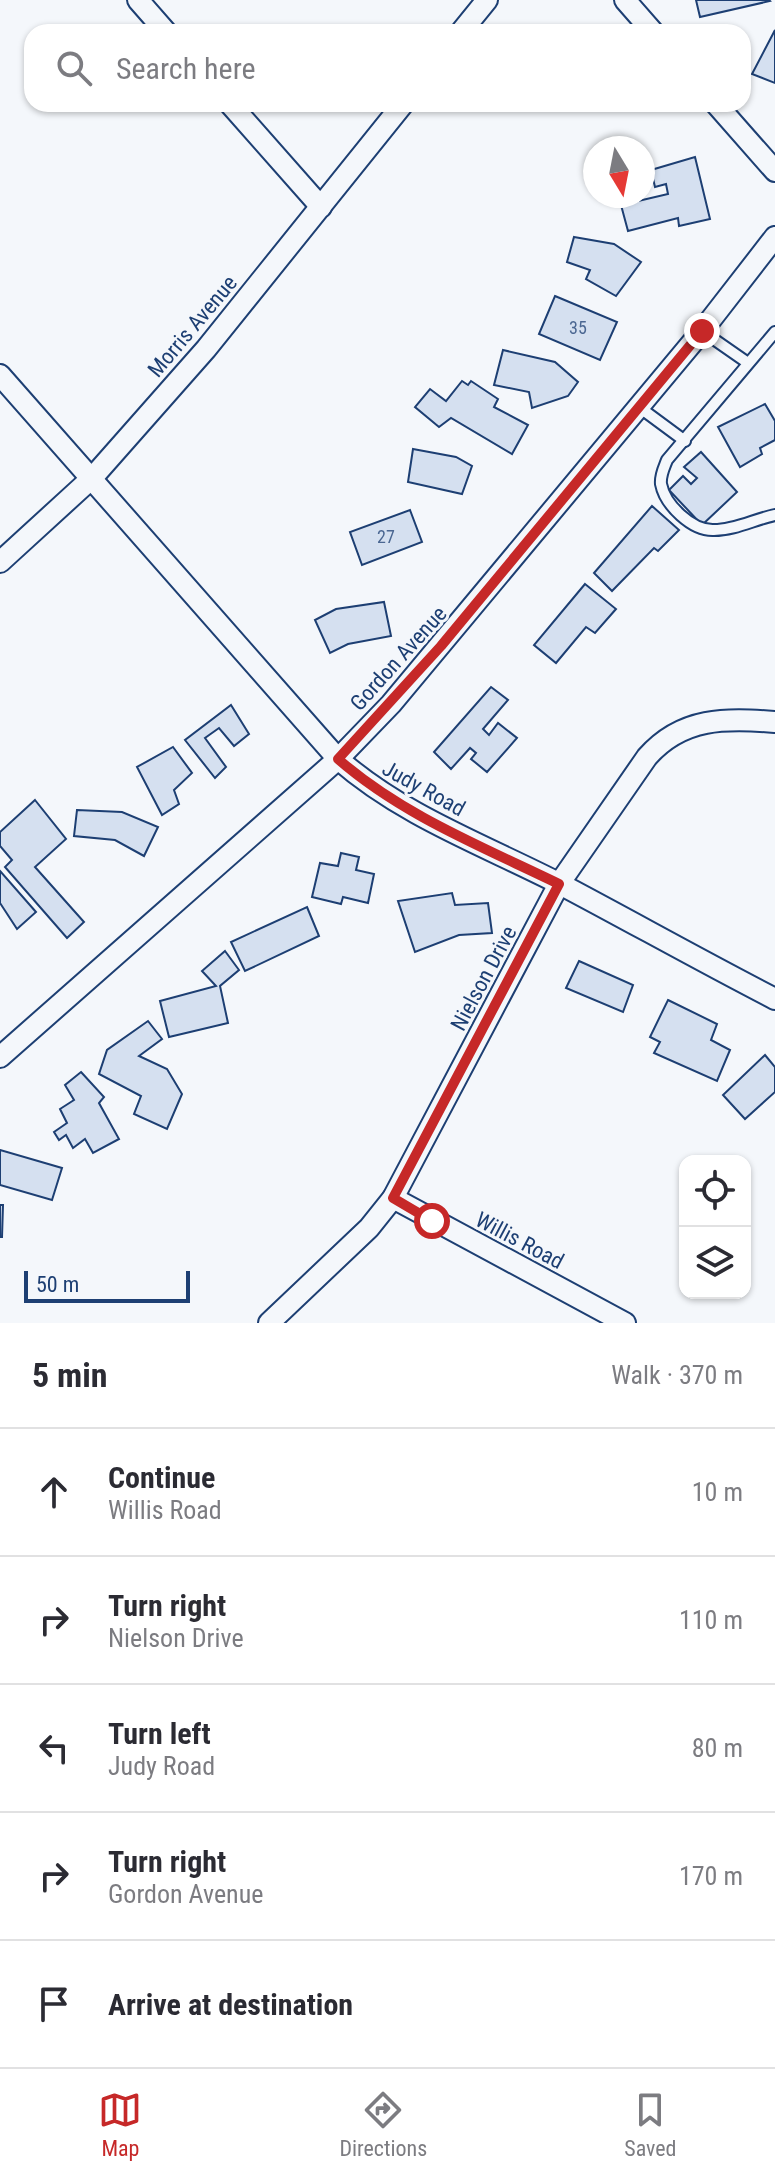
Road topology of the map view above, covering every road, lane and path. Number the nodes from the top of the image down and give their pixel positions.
1 (138, 0) edge
2 (487, 0) edge
3 (625, 0) edge
4 (159, 24) edge
5 (468, 24) edge
6 (646, 24) edge
7 (237, 112) edge
8 (397, 112) edge
9 (723, 112) edge
10 (775, 171) edge
11 (321, 207) junction
12 (775, 237) edge
13 (702, 331) junction
14 (775, 332) edge
15 (748, 363) junction
16 (0, 375) edge
17 (639, 407) junction
18 (685, 441) junction
19 (93, 477) junction
20 (775, 515) edge
21 (0, 562) edge
22 (775, 722) edge
23 (338, 759) junction
24 (559, 884) junction
25 (775, 999) edge
26 (0, 1057) edge
27 (393, 1198) junction
28 (269, 1323) edge
29 (625, 1323) edge

1 - 4 street
2 - 5 street
3 - 6 street
7 - 11 street
8 - 11 street, Morris Avenue
9 - 10 street
11 - 19 street, Morris Avenue
12 - 13 street, Gordon Avenue
13 - 15 lane
13 - 17 street, Gordon Avenue
14 - 15 lane
15 - 18 lane
16 - 19 street, Judy Road
17 - 18 lane
17 - 23 street, Gordon Avenue
18 - 20 lane
19 - 21 street, Morris Avenue
19 - 23 street, Judy Road
22 - 24 street, Nielson Drive
23 - 24 street, Judy Road
23 - 26 street, Gordon Avenue
24 - 25 street, Judy Road
24 - 27 street, Nielson Drive
27 - 28 street, Nielson Drive
27 - 29 street, Willis Road

